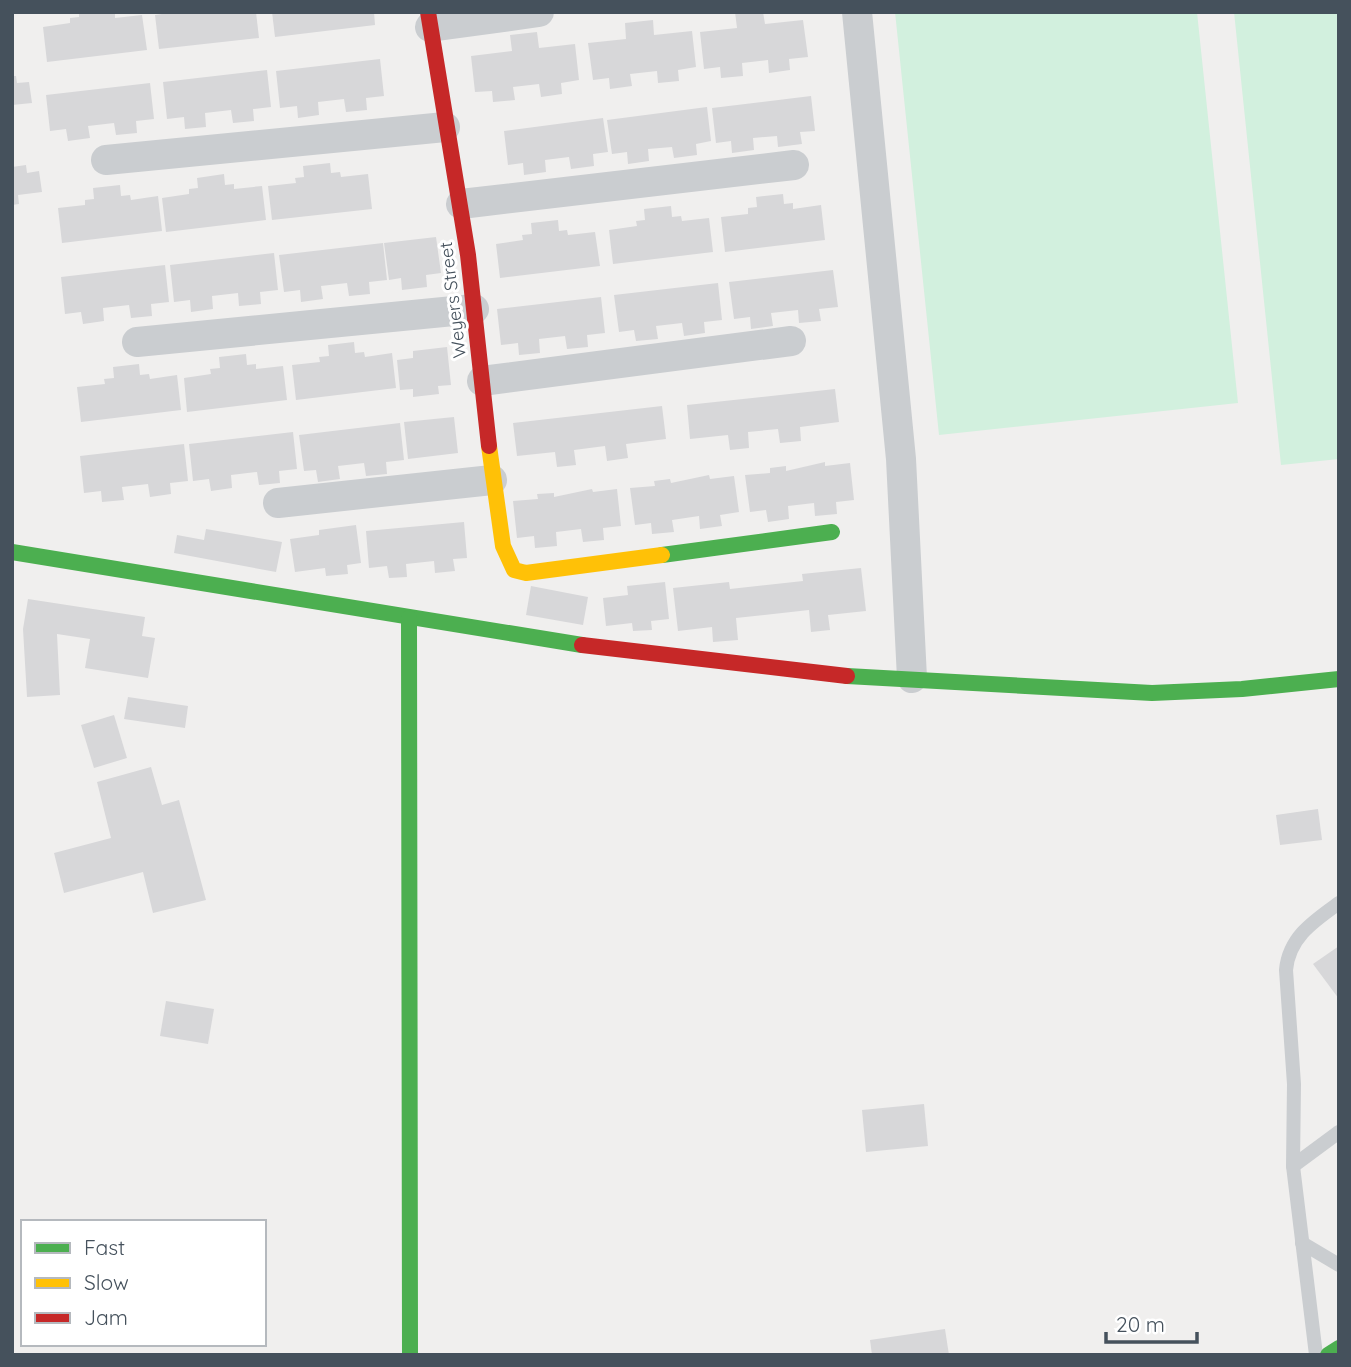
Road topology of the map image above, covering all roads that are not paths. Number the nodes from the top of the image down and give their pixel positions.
1 (539, 12) edge
2 (857, 12) edge
3 (429, 20) edge
4 (445, 127) junction
5 (106, 160) dead end
6 (794, 165) dead end
7 (461, 204) junction
8 (474, 309) junction
9 (792, 341) dead end
10 (137, 342) dead end
11 (482, 381) junction
12 (492, 480) junction
13 (278, 503) dead end
14 (832, 532) dead end
15 (12, 552) edge
16 (409, 618) junction
17 (912, 678) junction
18 (1339, 680) edge
19 (1339, 903) edge
20 (1339, 1132) edge
21 (1293, 1166) junction
22 (1302, 1243) junction
23 (1339, 1265) edge
24 (1339, 1348) edge
25 (410, 1355) edge
26 (1316, 1355) edge
27 (1328, 1355) edge

1 - 3 street
2 - 17 street
3 - 4 main road, Weyers Street
4 - 5 street
4 - 7 main road, Weyers Street
6 - 7 street
7 - 8 main road, Weyers Street
8 - 10 street
8 - 11 main road, Weyers Street
9 - 11 street
11 - 12 main road, Weyers Street
12 - 13 street
12 - 14 main road, Weyers Street
15 - 16 main road
16 - 17 main road
16 - 25 main road
17 - 18 main road
19 - 21 lane
20 - 21 lane
21 - 22 lane
22 - 23 lane
22 - 26 lane
24 - 27 main road

